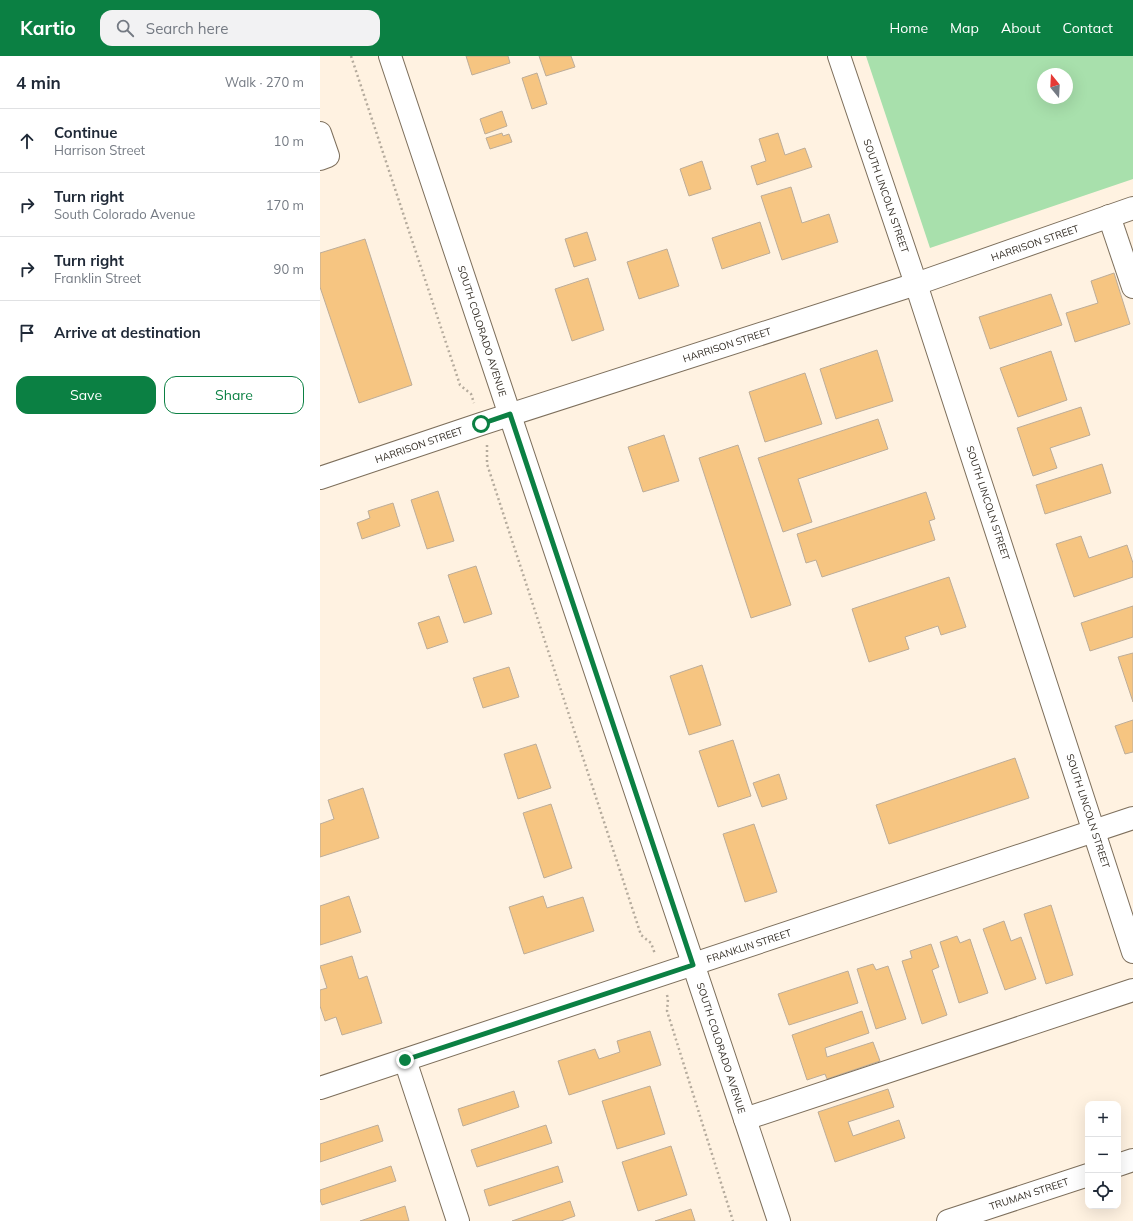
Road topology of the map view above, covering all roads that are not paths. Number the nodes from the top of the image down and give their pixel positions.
1 (390, 56) edge
2 (840, 56) edge
3 (320, 132) edge
4 (320, 159) edge
5 (1133, 208) edge
6 (1109, 216) junction
7 (916, 284) junction
8 (1133, 287) edge
9 (510, 414) junction
10 (320, 478) edge
11 (1133, 818) edge
12 (1095, 831) junction
13 (1133, 952) edge
14 (693, 965) junction
15 (1133, 990) edge
16 (405, 1060) junction
17 (320, 1088) edge
18 (745, 1119) junction
19 (1133, 1160) edge
20 (1121, 1164) edge
21 (1085, 1176) edge
22 (458, 1221) edge
23 (779, 1221) edge
24 (948, 1221) edge

1 - 9 street, SOUTH COLORADO AVENUE
2 - 7 street, SOUTH LINCOLN STREET
3 - 4 street
5 - 6 street, HARRISON STREET
6 - 7 street, HARRISON STREET
6 - 8 street
7 - 9 street, HARRISON STREET
7 - 12 street, SOUTH LINCOLN STREET
9 - 10 street, HARRISON STREET
9 - 14 street, SOUTH COLORADO AVENUE
11 - 12 street, FRANKLIN STREET
12 - 13 street, SOUTH LINCOLN STREET
12 - 14 street, FRANKLIN STREET
14 - 16 street, FRANKLIN STREET
14 - 18 street, SOUTH COLORADO AVENUE
15 - 18 street
16 - 17 street, FRANKLIN STREET
16 - 22 street
18 - 23 street, SOUTH COLORADO AVENUE
19 - 20 street
21 - 24 street, TRUMAN STREET

